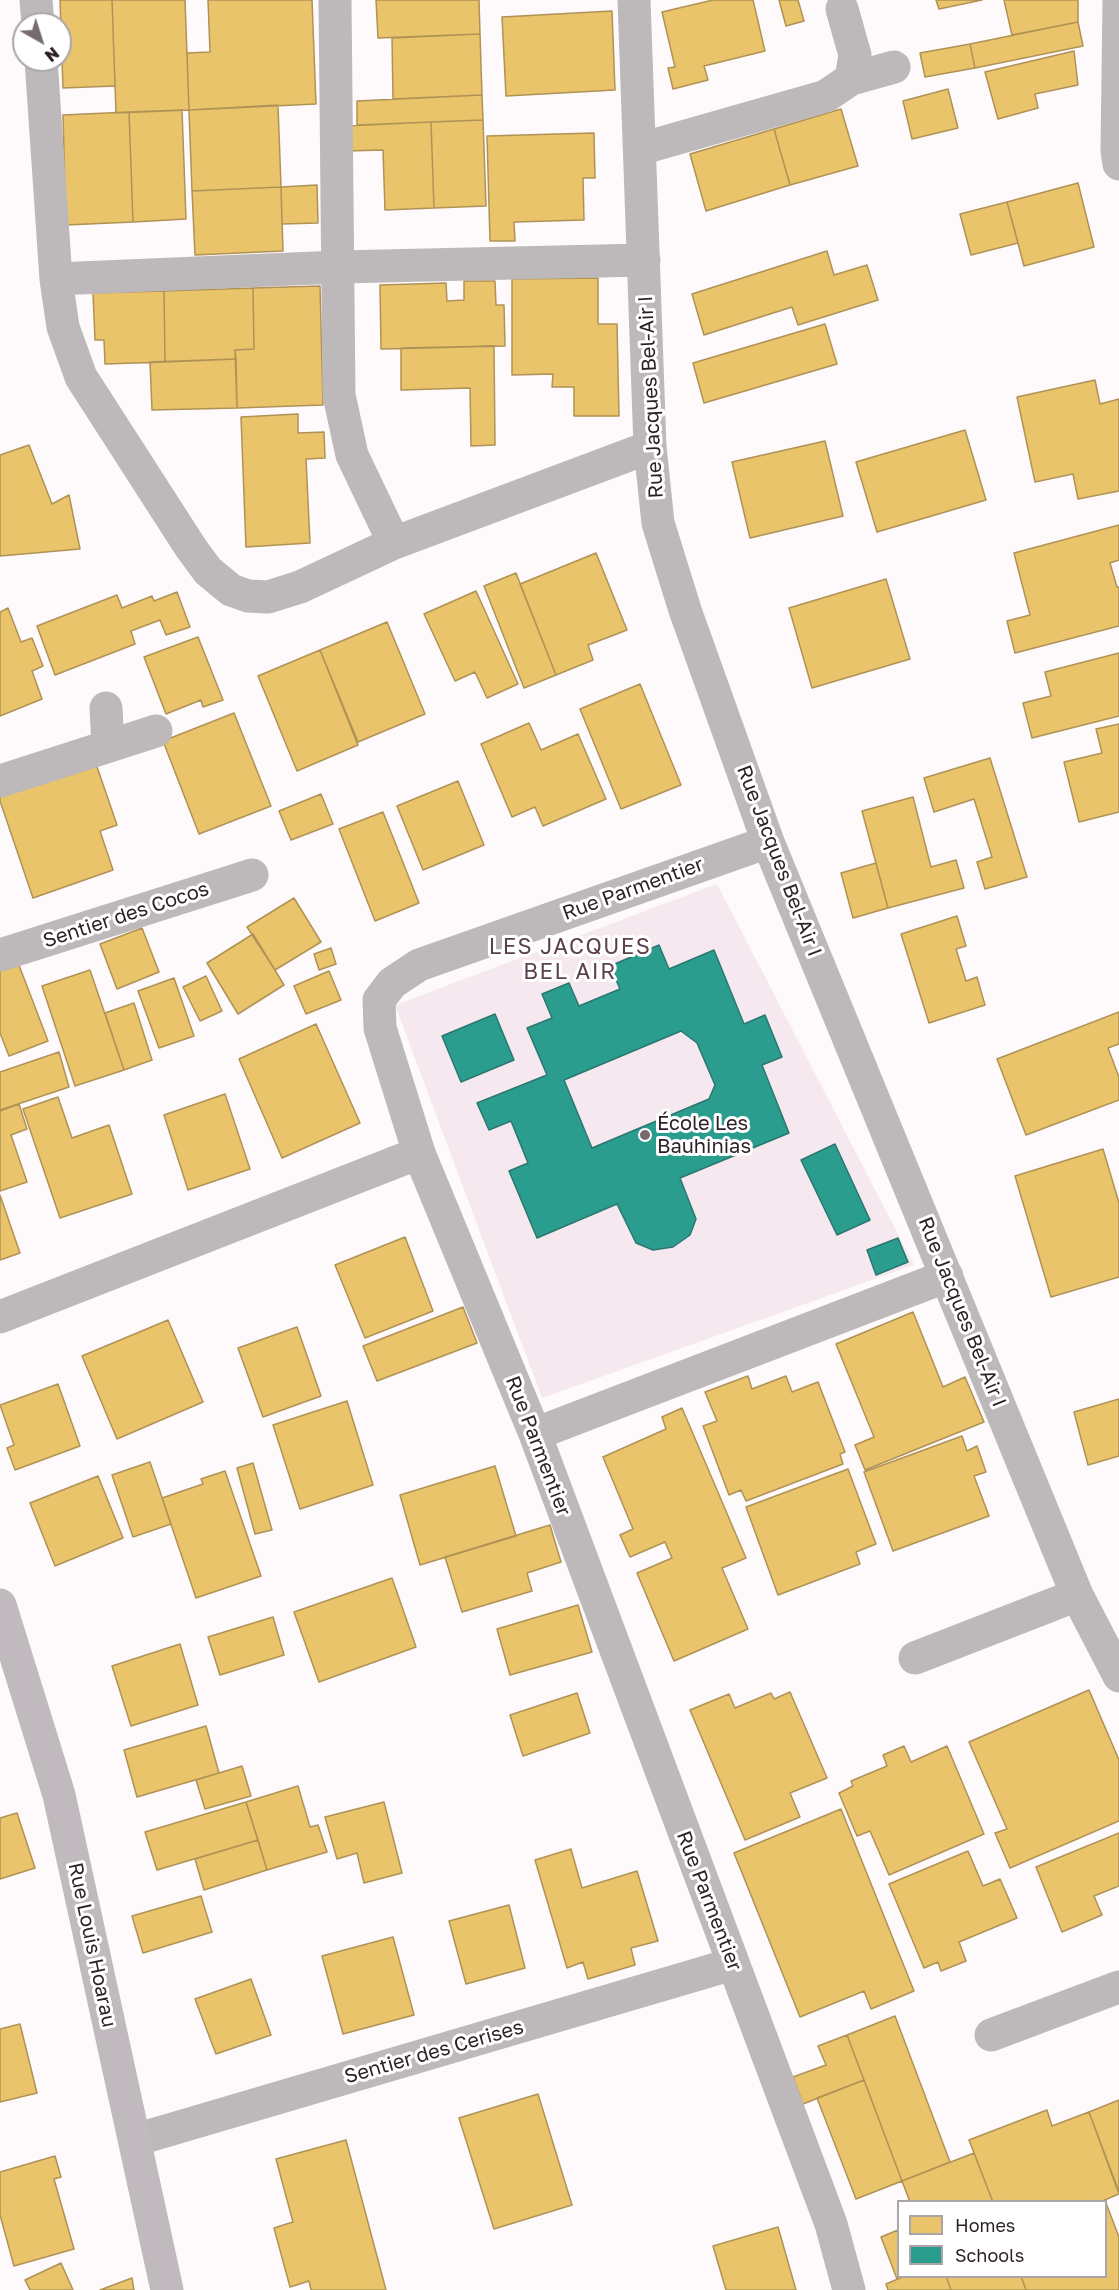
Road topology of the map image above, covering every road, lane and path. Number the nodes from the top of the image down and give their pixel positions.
1 (335, 0) edge
2 (634, 0) edge
3 (1119, 0) edge
4 (842, 9) dead end
5 (894, 67) dead end
6 (41, 72) edge
7 (851, 79) junction
8 (640, 149) junction
9 (1119, 164) edge
10 (644, 260) junction
11 (339, 267) junction
12 (56, 279) junction
13 (650, 447) junction
14 (394, 543) junction
15 (106, 708) dead end
16 (156, 731) dead end
17 (108, 746) junction
18 (0, 781) edge
19 (768, 842) junction
20 (252, 875) dead end
21 (0, 955) edge
22 (419, 1153) junction
23 (947, 1275) junction
24 (0, 1317) edge
25 (535, 1434) junction
26 (1077, 1595) junction
27 (0, 1605) edge
28 (915, 1658) dead end
29 (1119, 1676) edge
30 (733, 1964) junction
31 (1119, 1987) edge
32 (991, 2035) dead end
33 (135, 2140) junction
34 (166, 2290) edge
35 (849, 2290) edge

1 - 11 street
2 - 8 street, Rue Jacques Bel-Air I
3 - 9 street
4 - 7 street
5 - 7 street
6 - 12 street
7 - 8 street
8 - 10 street, Rue Jacques Bel-Air I
10 - 11 street
10 - 13 street, Rue Jacques Bel-Air I
11 - 12 street
11 - 14 street
12 - 14 street
13 - 14 street
13 - 19 street, Rue Jacques Bel-Air I
15 - 17 street
16 - 17 street
17 - 18 street
19 - 22 street, Rue Parmentier
19 - 23 street, Rue Jacques Bel-Air I
20 - 21 street, Sentier des Cocos
22 - 24 street
22 - 25 street, Rue Parmentier
23 - 25 street
23 - 26 street, Rue Jacques Bel-Air I
25 - 30 street, Rue Parmentier
26 - 28 street
26 - 29 street, Rue Jacques Bel-Air I
27 - 33 main road, Rue Louis Hoarau
30 - 33 street, Sentier des Cerises
30 - 35 street, Rue Parmentier
31 - 32 street
33 - 34 main road, Rue Louis Hoarau

